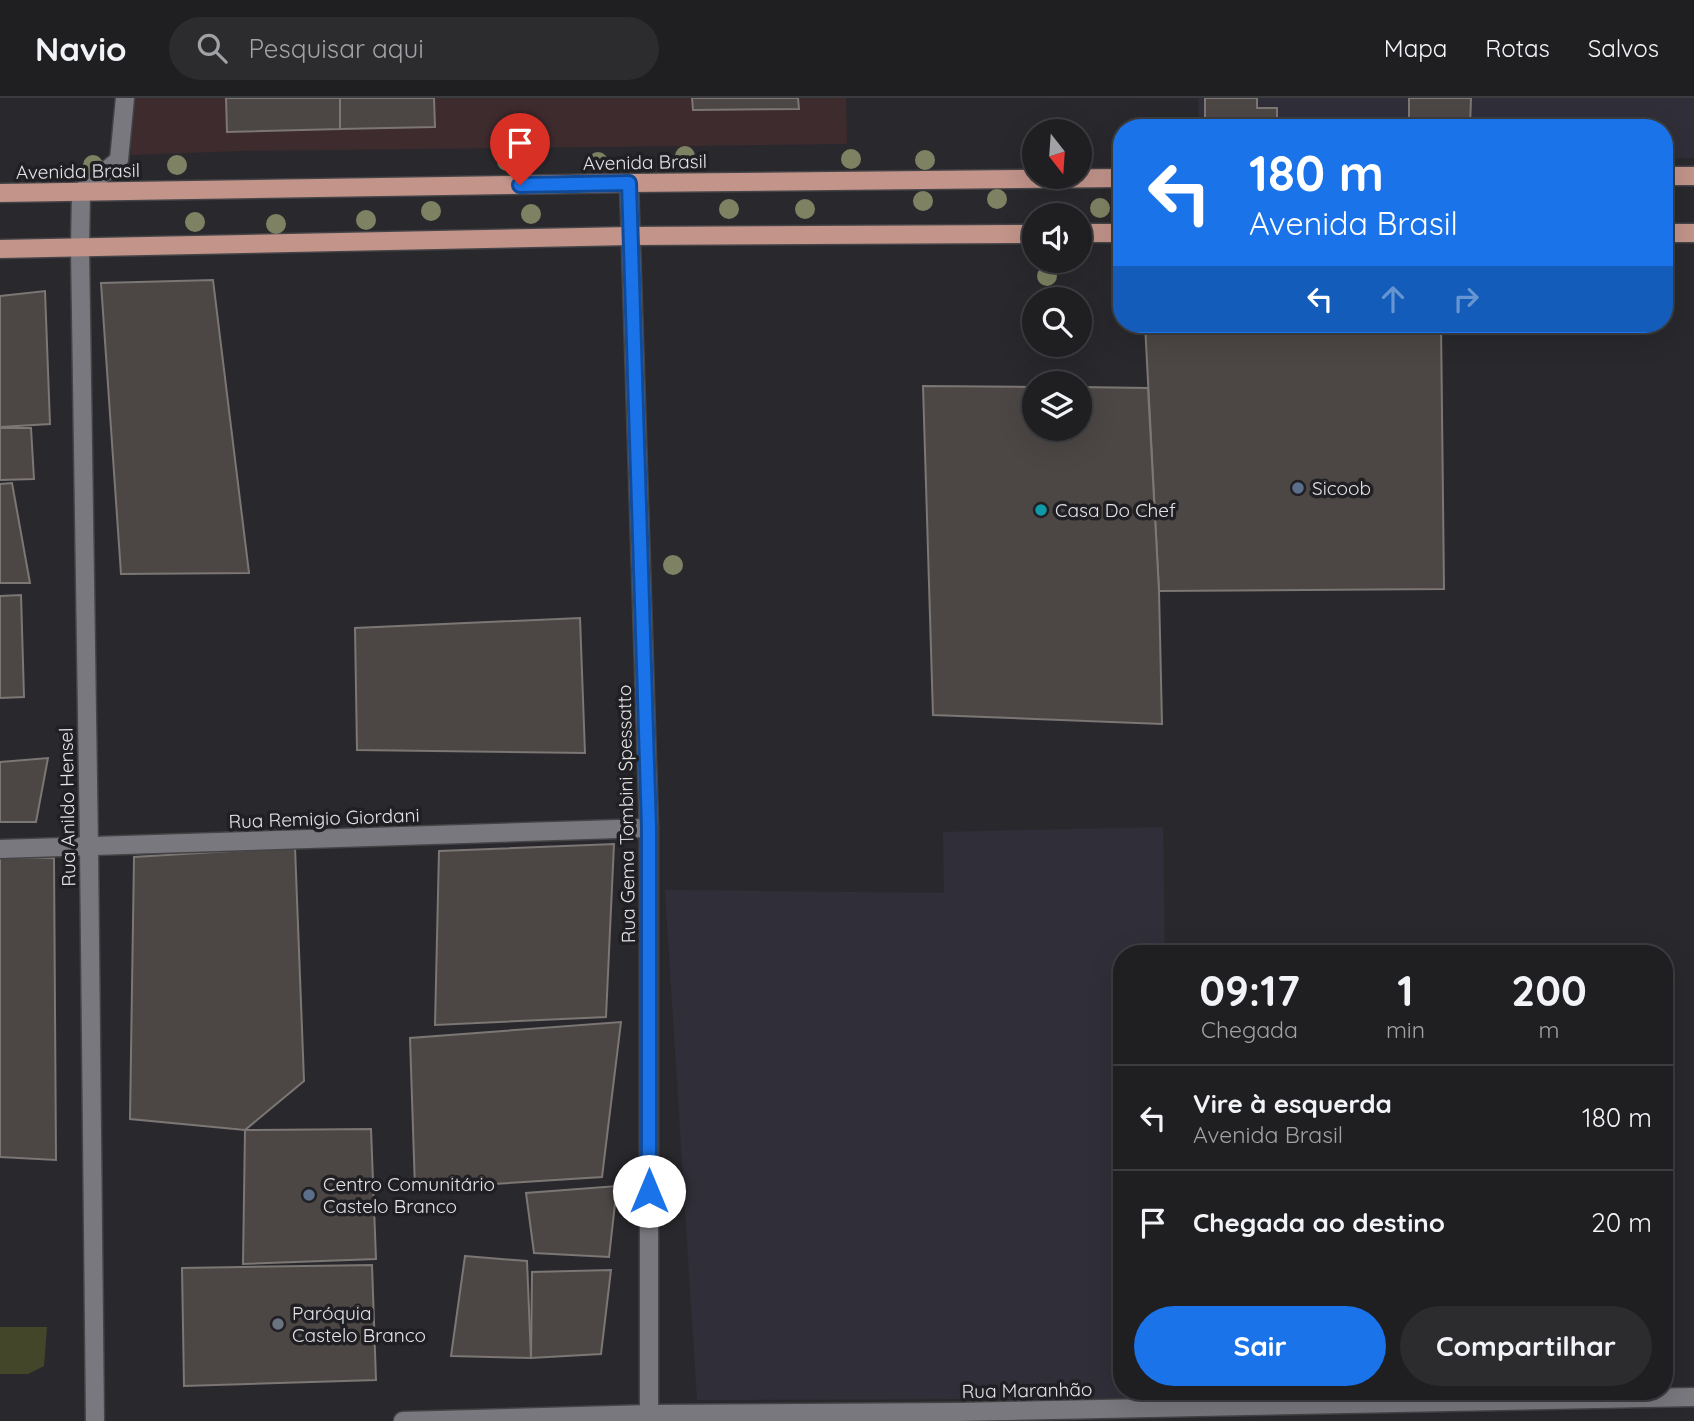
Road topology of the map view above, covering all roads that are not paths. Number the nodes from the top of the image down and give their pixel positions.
1 (125, 98) edge
2 (1673, 176) edge
3 (1694, 176) edge
4 (1113, 178) edge
5 (629, 183) junction
6 (81, 192) junction
7 (0, 193) edge
8 (1092, 233) edge
9 (1113, 233) edge
10 (1673, 233) edge
11 (1694, 233) edge
12 (1022, 234) edge
13 (630, 236) junction
14 (0, 248) edge
15 (80, 248) junction
16 (649, 828) junction
17 (89, 847) junction
18 (0, 849) edge
19 (1673, 1397) edge
20 (1694, 1397) edge
21 (1552, 1400) edge
22 (649, 1414) junction
23 (95, 1421) edge
24 (402, 1421) edge

1 - 6 street
2 - 3 main road
4 - 5 main road, Avenida Brasil
5 - 6 main road, Avenida Brasil
5 - 13 street, Rua Gema Tombini Spessatto
6 - 7 main road, Avenida Brasil
6 - 15 street, Rua Anildo Hensel
8 - 9 main road
10 - 11 main road
12 - 13 main road
13 - 15 main road
13 - 16 street, Rua Gema Tombini Spessatto
14 - 15 main road
15 - 17 street, Rua Anildo Hensel
16 - 17 street, Rua Remigio Giordani
16 - 22 street, Rua Gema Tombini Spessatto
17 - 18 street, Rua Remigio Giordani
17 - 23 street, Rua Anildo Hensel
19 - 20 street, Rua Maranhão
21 - 22 street, Rua Maranhão
22 - 24 street, Rua Maranhão

